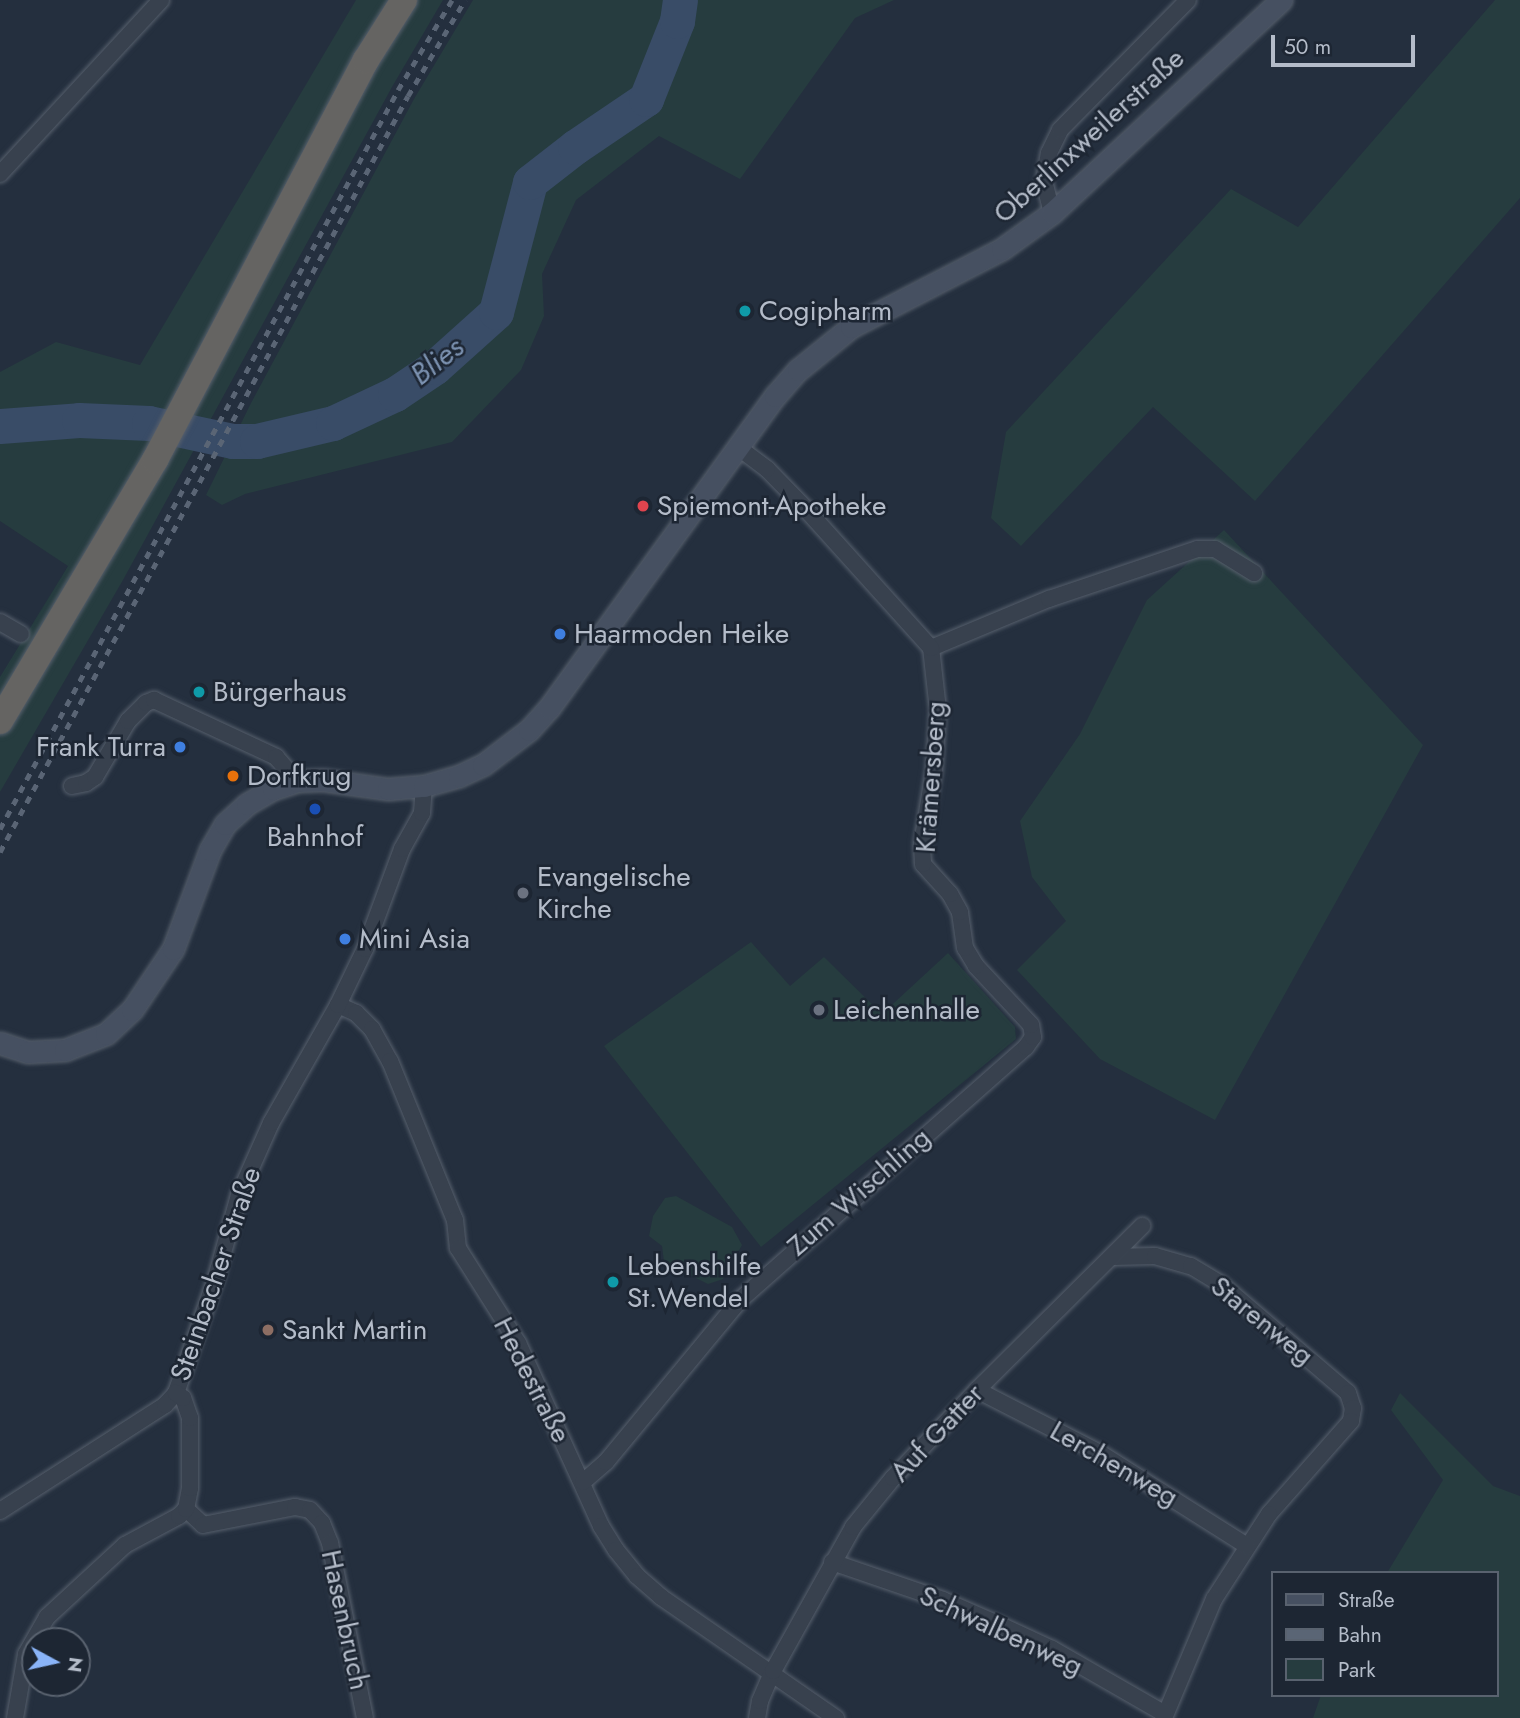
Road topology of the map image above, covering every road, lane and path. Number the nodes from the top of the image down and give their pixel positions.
1 (161, 0) edge
2 (404, 0) edge
3 (1188, 0) edge
4 (1281, 0) edge
5 (0, 174) edge
6 (1052, 213) junction
7 (738, 447) junction
8 (1254, 573) dead end
9 (0, 622) edge
10 (21, 634) dead end
11 (931, 648) junction
12 (0, 721) edge
13 (297, 781) junction
14 (72, 786) dead end
15 (424, 786) junction
16 (338, 1005) junction
17 (1033, 1037) joint
18 (6, 1046) edge
19 (1142, 1226) dead end
20 (1112, 1258) junction
21 (976, 1390) junction
22 (176, 1393) junction
23 (583, 1482) junction
24 (186, 1508) junction
25 (0, 1511) edge
26 (1247, 1546) junction
27 (832, 1562) junction
28 (773, 1671) junction
29 (1164, 1716) edge
30 (15, 1718) edge
31 (365, 1718) edge
32 (757, 1718) edge
33 (836, 1718) edge

1 - 5 street
2 - 12 highway
3 - 6 street
4 - 6 main road, Oberlinxweilerstraße
6 - 7 main road, Oberlinxweilerstraße
7 - 11 street
7 - 15 main road, Oberlinxweilerstraße
8 - 11 street
9 - 10 street
11 - 17 street, Krämersberg
13 - 14 street
13 - 15 main road, Oberlinxweilerstraße
13 - 18 main road
15 - 16 street, Steinbacher Straße
16 - 22 street, Steinbacher Straße
16 - 23 street, Hedestraße
17 - 23 street, Zum Wischling
19 - 20 street, Auf Gatter
20 - 21 street, Auf Gatter
20 - 26 street, Starenweg
21 - 26 street, Lerchenweg
21 - 27 street, Auf Gatter
22 - 24 street
22 - 25 street, Steinbacher Straße
23 - 28 street, Hedestraße
24 - 30 street
24 - 31 street, Hasenbruch
26 - 29 street
27 - 28 street, Auf Gatter
27 - 29 street, Schwalbenweg
28 - 32 street, Auf Gatter
28 - 33 street, Hedestraße

